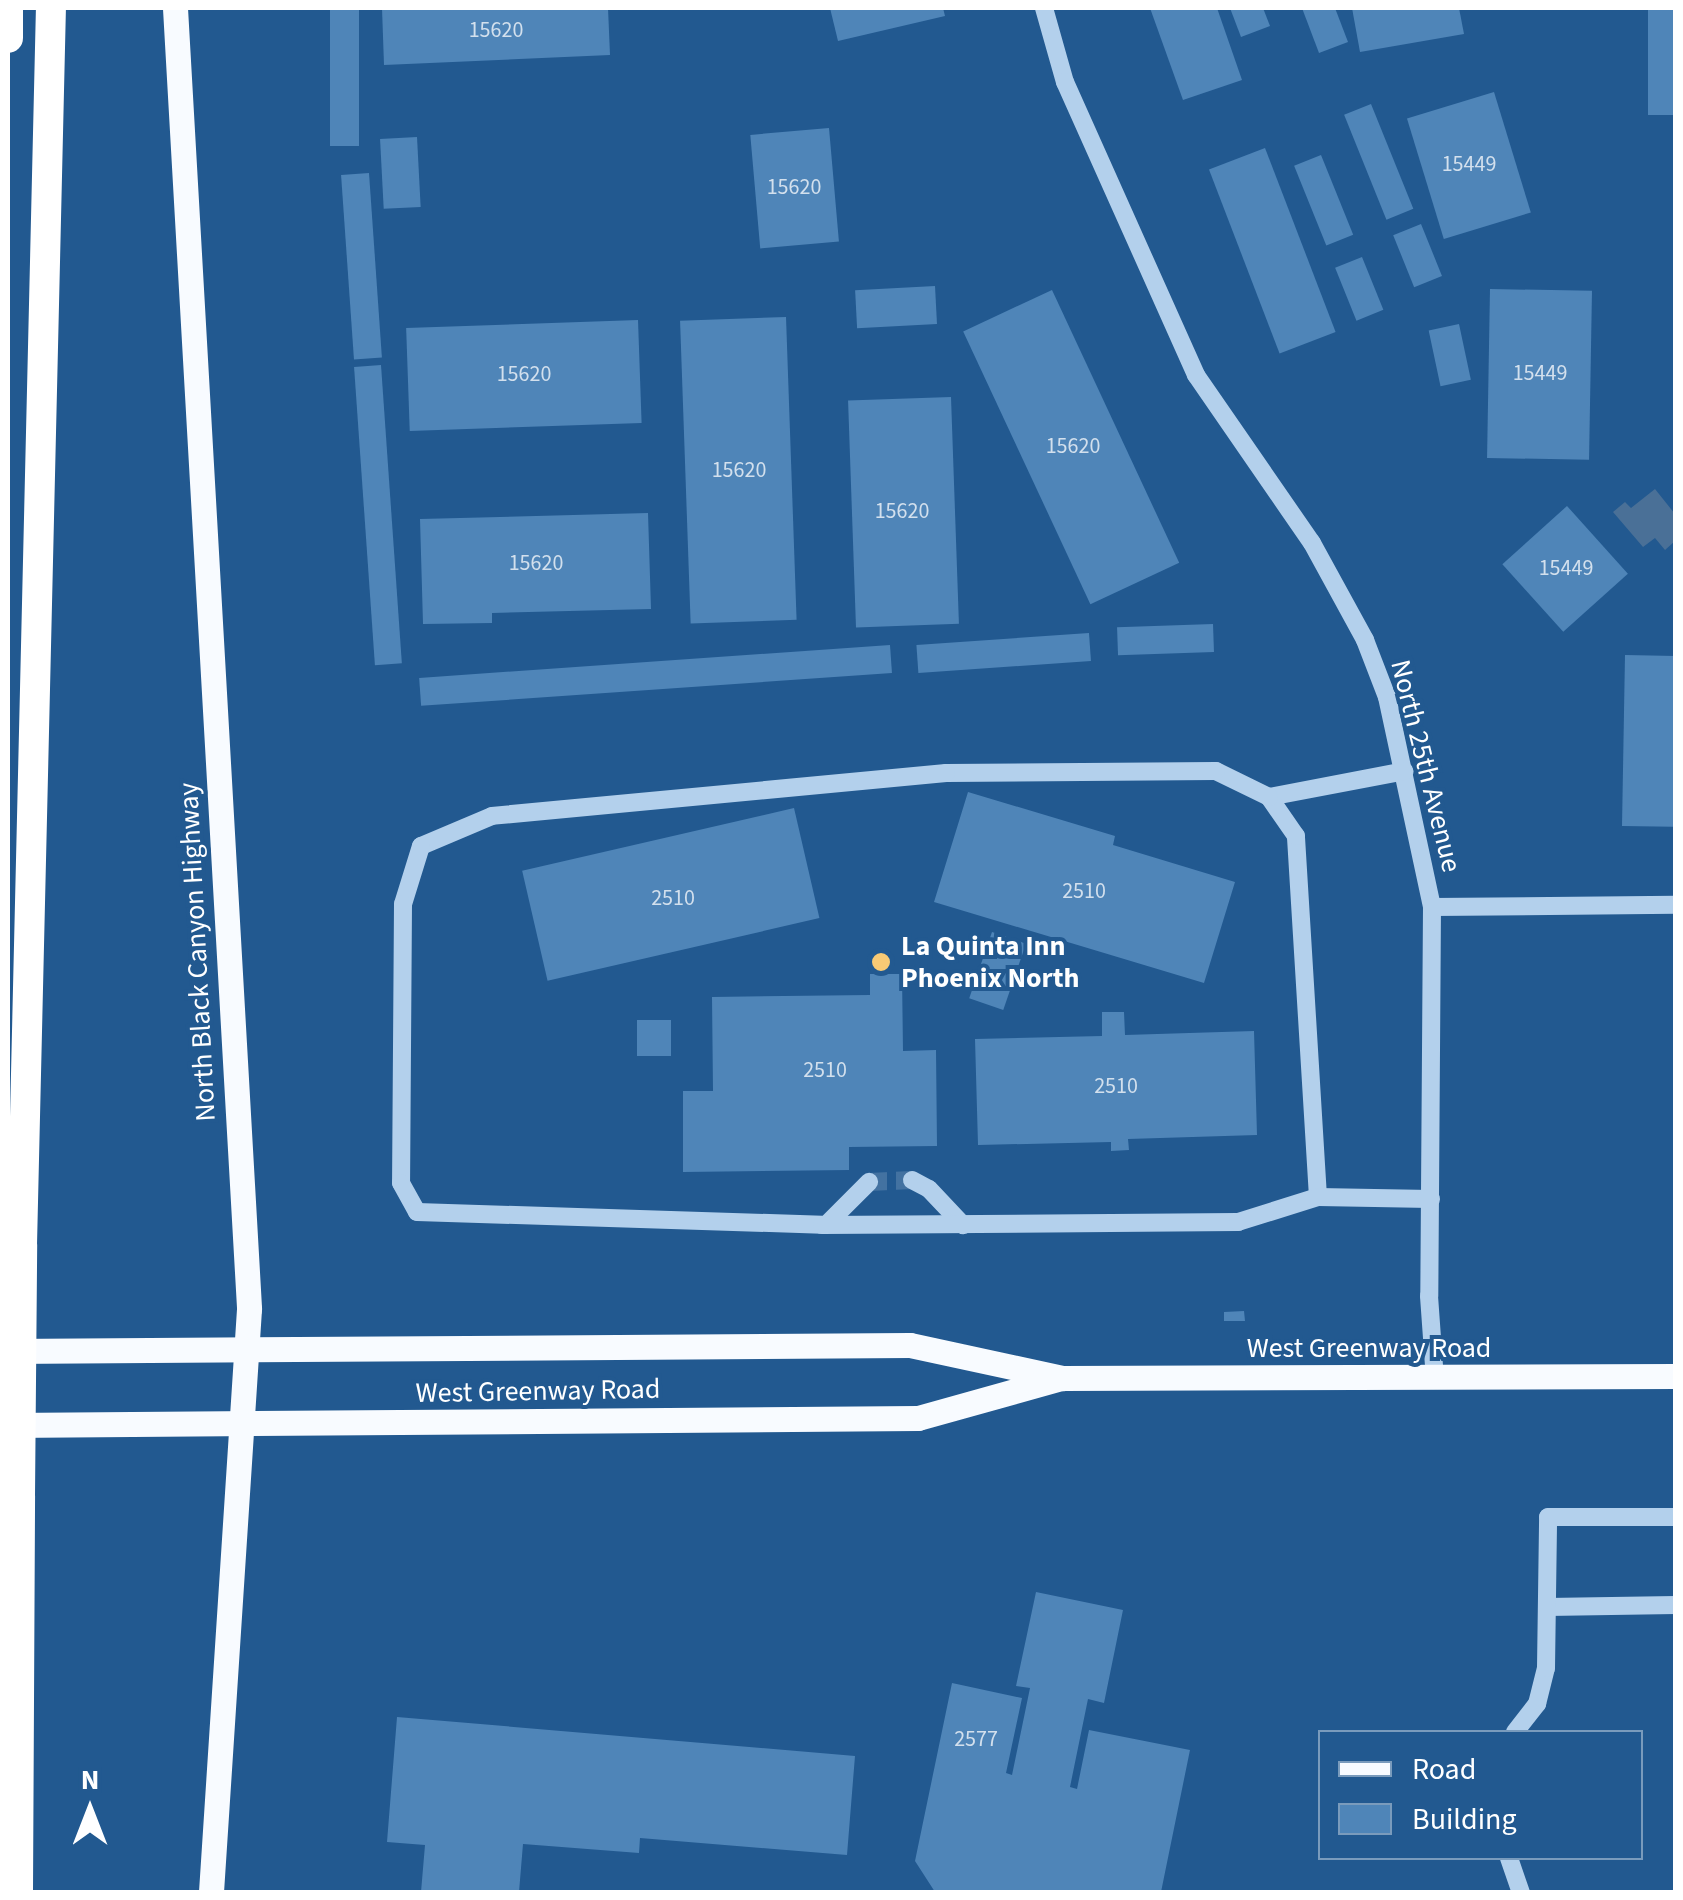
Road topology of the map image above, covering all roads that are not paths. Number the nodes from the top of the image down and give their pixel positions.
1 (8, 8) edge
2 (51, 8) edge
3 (174, 8) edge
4 (1044, 8) edge
5 (8, 38) edge
6 (1405, 771) junction
7 (1269, 797) junction
8 (1676, 905) edge
9 (1432, 907) junction
10 (912, 1180) tunnel mouth
11 (869, 1182) tunnel mouth
12 (1318, 1197) junction
13 (1431, 1199) junction
14 (826, 1225) junction
15 (962, 1225) junction
16 (247, 1349) junction
17 (8, 1351) edge
18 (1676, 1376) edge
19 (1062, 1378) junction
20 (1435, 1379) junction
21 (242, 1424) junction
22 (8, 1425) edge
23 (1676, 1517) edge
24 (1676, 1605) edge
25 (1547, 1608) junction
26 (1517, 1730) edge
27 (1510, 1860) edge
28 (18, 1892) edge
29 (211, 1892) edge
30 (1521, 1892) edge

1 - 5 highway
2 - 28 highway, bridge
3 - 16 main road, North Black Canyon Highway
4 - 6 street, North 25th Avenue
6 - 7 street
6 - 9 street, North 25th Avenue
7 - 12 street
7 - 14 street
8 - 9 street
9 - 13 street, North 25th Avenue
10 - 15 street
11 - 14 street
12 - 13 street
12 - 15 street
13 - 20 street, North 25th Avenue
14 - 15 street
16 - 17 main road, West Greenway Road
16 - 19 main road, West Greenway Road
16 - 21 main road, North Black Canyon Highway
18 - 20 main road, West Greenway Road
19 - 20 main road, West Greenway Road
19 - 21 main road, West Greenway Road
21 - 22 main road, West Greenway Road
21 - 29 main road, North Black Canyon Highway
23 - 25 street
24 - 25 street
25 - 26 street
27 - 30 street

